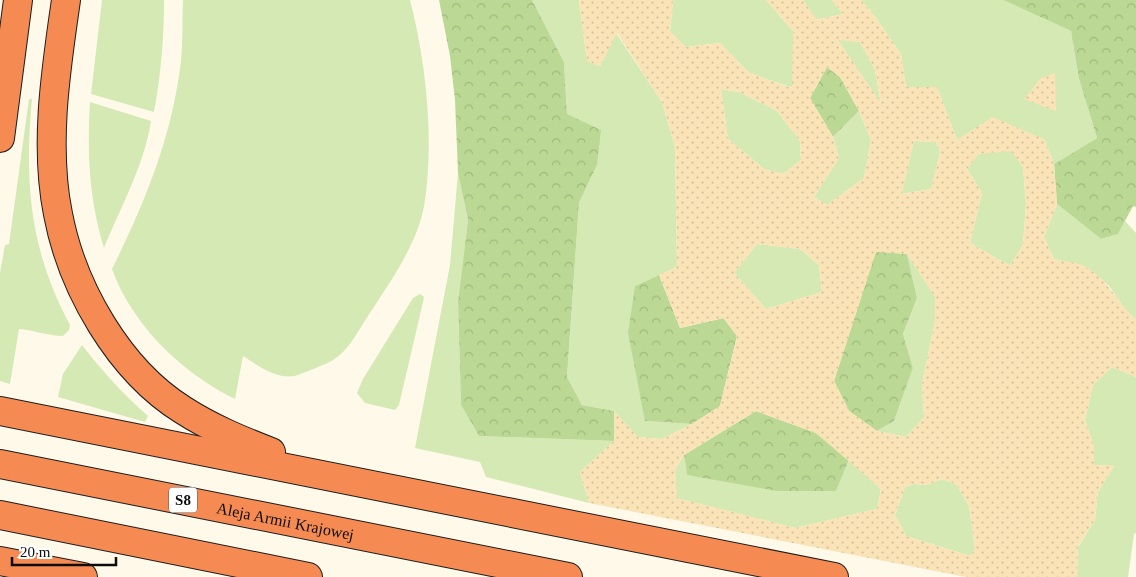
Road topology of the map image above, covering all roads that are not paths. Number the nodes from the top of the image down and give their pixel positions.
1 (18, 0) edge
2 (66, 0) edge
3 (0, 138) edge
4 (0, 412) edge
5 (0, 464) edge
6 (375, 485) junction
7 (0, 515) edge
8 (0, 561) edge
9 (83, 577) edge
10 (308, 577) edge
11 (568, 577) edge
12 (834, 577) edge

1 - 3 highway
2 - 6 highway
4 - 6 highway
5 - 11 highway, Aleja Armii Krajowej / S8
6 - 12 highway
7 - 10 highway
8 - 9 highway

